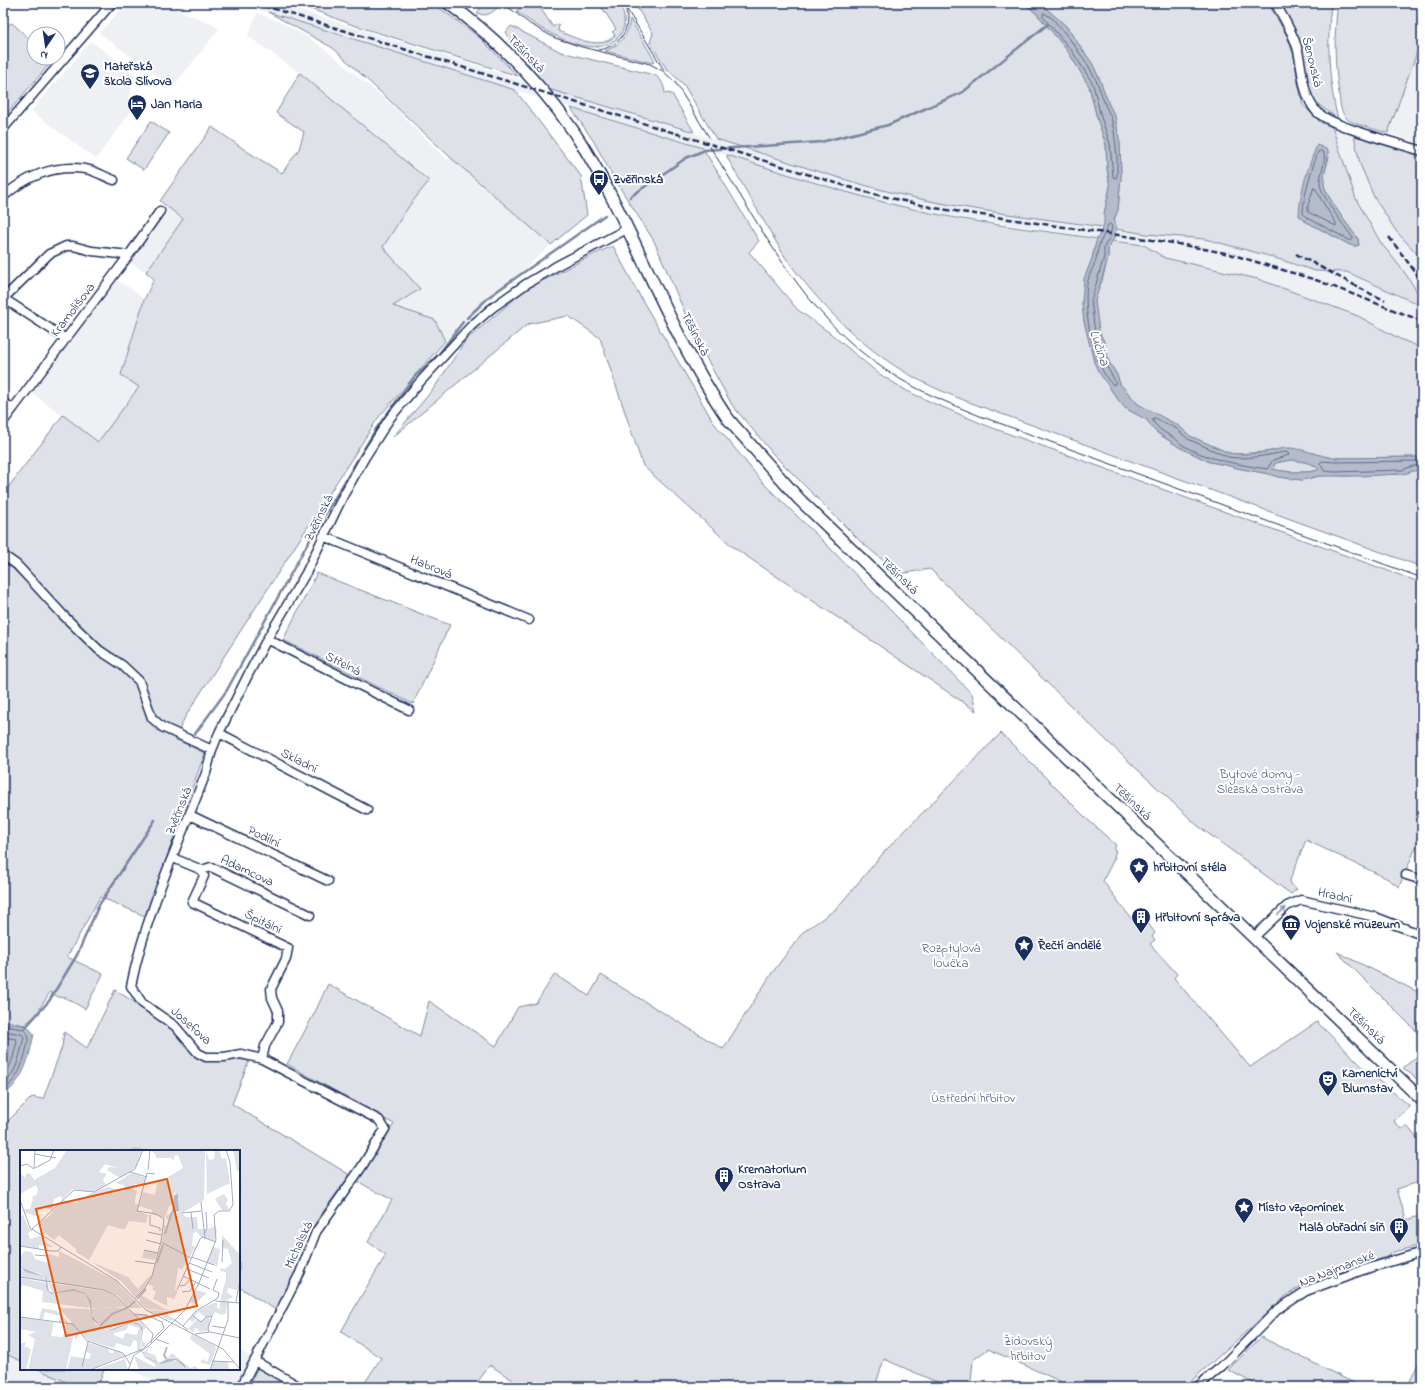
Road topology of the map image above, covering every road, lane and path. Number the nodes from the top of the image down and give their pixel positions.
1 (112, 3) edge
2 (448, 3) edge
3 (1275, 3) edge
4 (3, 129) edge
5 (1422, 151) edge
6 (114, 180) dead end
7 (3, 198) edge
8 (160, 211) dead end
9 (627, 229) junction
10 (129, 255) junction
11 (3, 298) edge
12 (66, 339) junction
13 (3, 402) edge
14 (13, 409) junction
15 (3, 422) edge
16 (323, 536) junction
17 (3, 555) edge
18 (529, 620) dead end
19 (267, 639) junction
20 (408, 710) dead end
21 (219, 733) junction
22 (212, 750) junction
23 (367, 810) dead end
24 (190, 815) junction
25 (173, 858) junction
26 (202, 870) junction
27 (1406, 875) dead end
28 (1422, 880) edge
29 (328, 881) dead end
30 (152, 913) joint
31 (310, 915) dead end
32 (1421, 935) edge
33 (1253, 938) junction
34 (262, 1059) junction
35 (1422, 1100) edge
36 (379, 1120) joint
37 (1422, 1252) edge
38 (255, 1361) junction
39 (241, 1387) edge
40 (300, 1387) edge
41 (1197, 1387) edge

1 - 4 street
2 - 9 main road, Těšínská
3 - 5 street, Šenovská
6 - 7 street
8 - 10 street, Kramolišova
9 - 16 street, Zvěřinská
9 - 33 main road, Těšínská
10 - 11 street
10 - 12 street, Kramolišova
11 - 12 street
12 - 14 street, Kramolišova
13 - 14 street
14 - 15 street, Kramolišova
16 - 18 street, Habrová
16 - 19 street, Zvěřinská
17 - 22 street
19 - 20 street, Střelná
19 - 21 street, Zvěřinská
21 - 22 street, Zvěřinská
21 - 23 street, Skladní
22 - 24 street, Zvěřinská
24 - 25 street, Zvěřinská
24 - 29 street, Podílní
25 - 26 street, Adamcova
25 - 30 street, Zvěřinská
26 - 31 street, Adamcova
26 - 34 street, Špitální
27 - 28 street
30 - 34 street, Josefova
33 -> 32 street, Hradní
33 - 35 main road, Těšínská
34 - 36 street, Josefova
36 - 38 street, Michalská
37 - 41 street, Na Najmanské
38 - 39 street, Michalská
38 - 40 street

